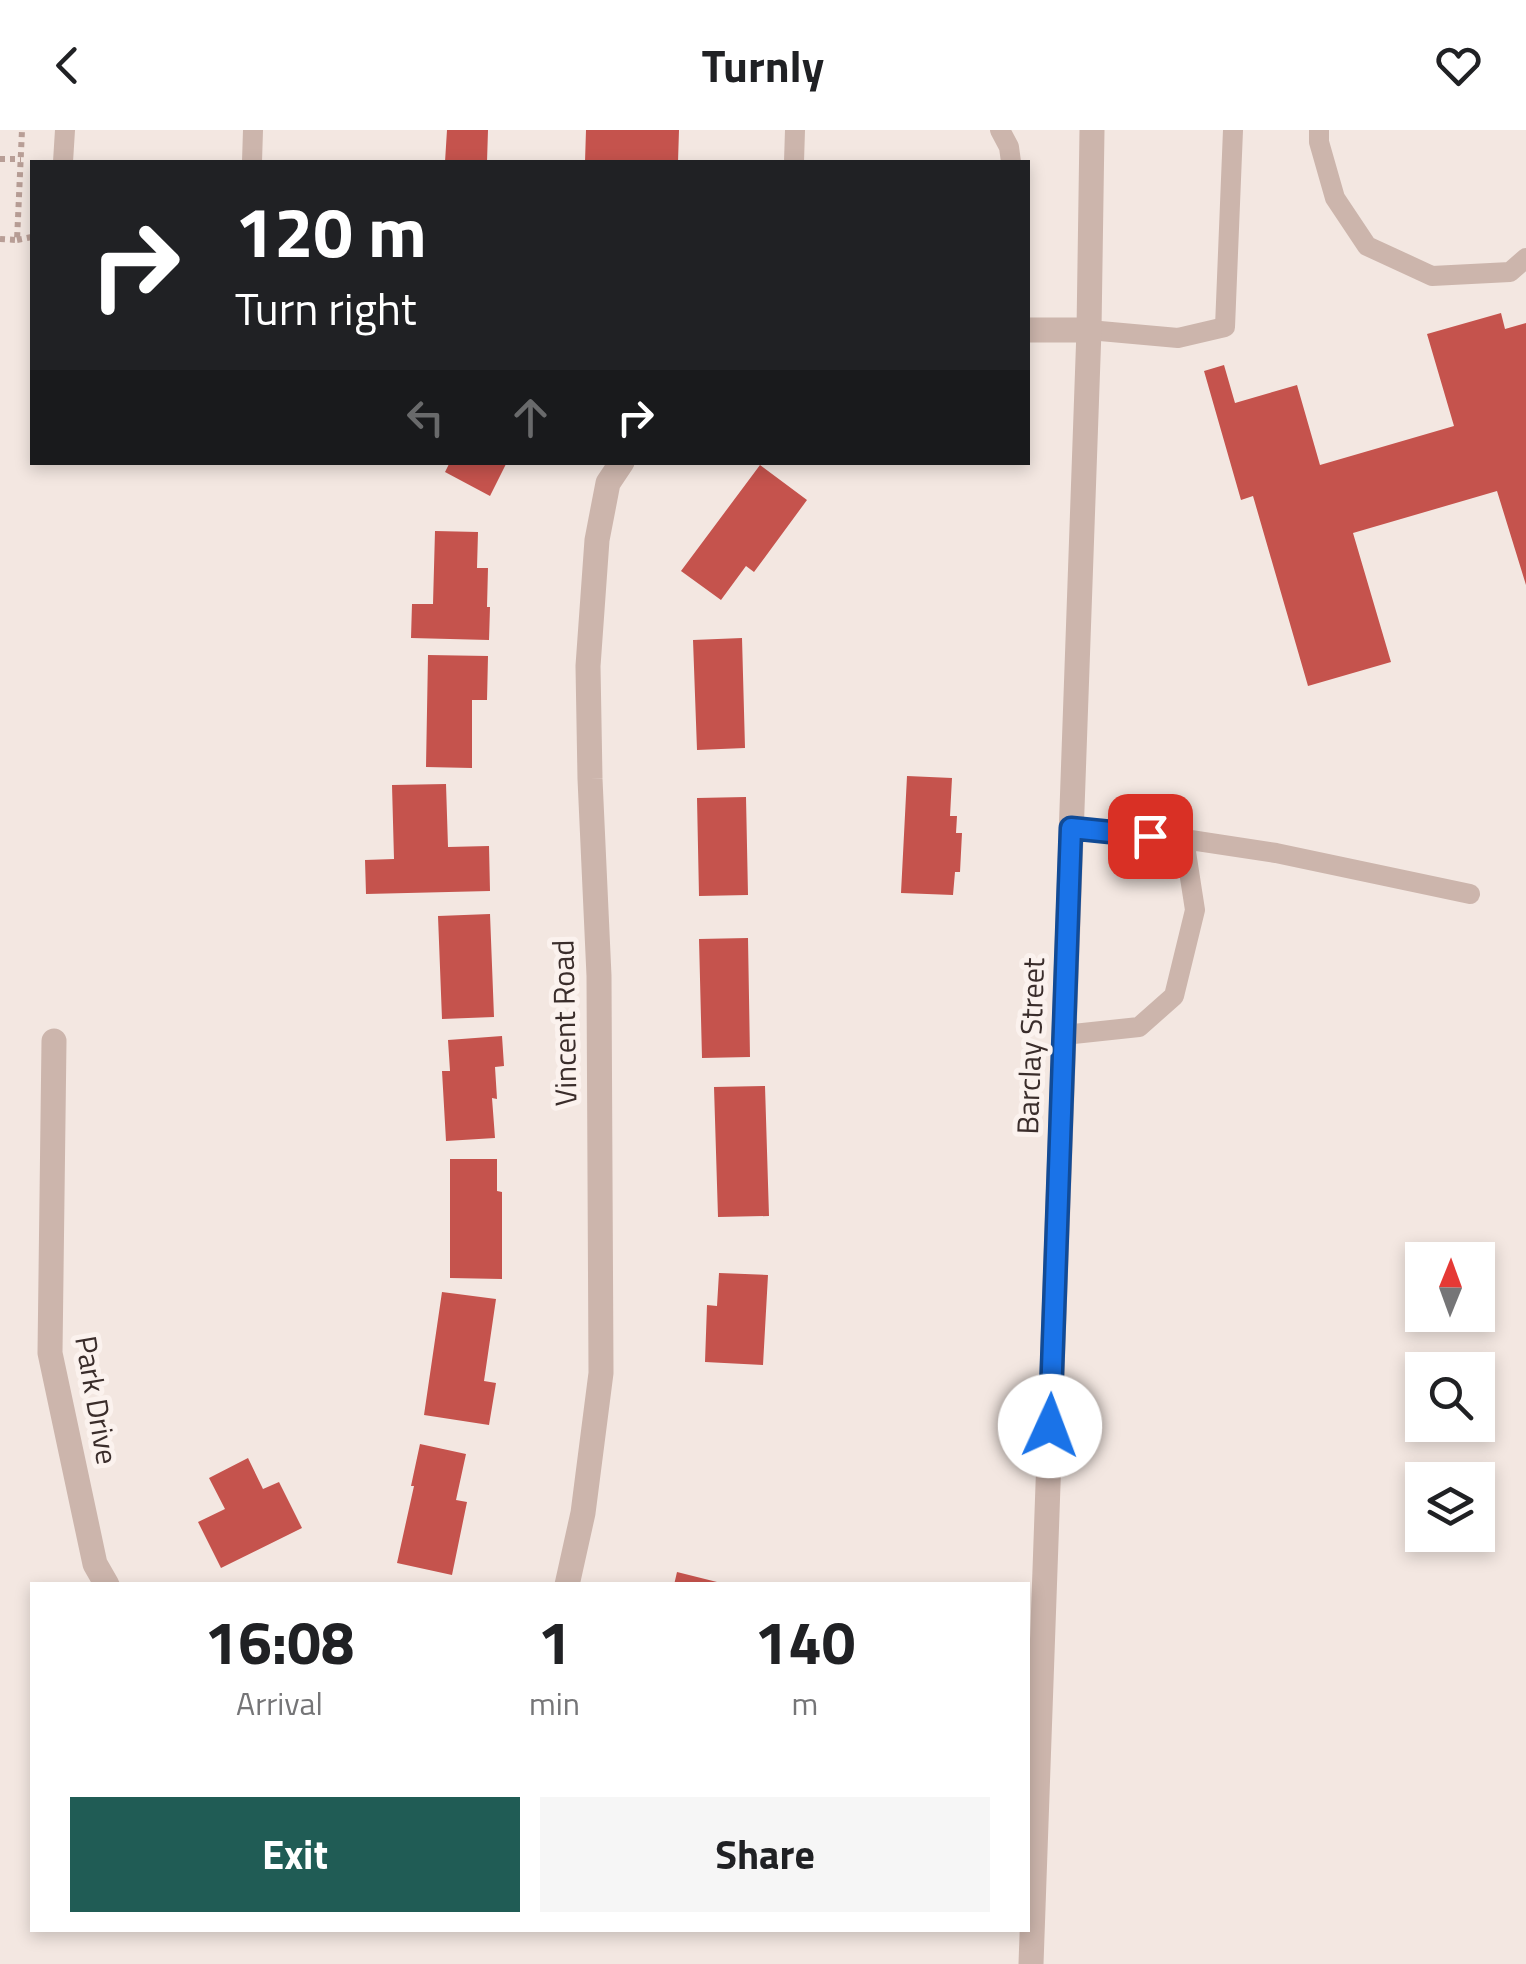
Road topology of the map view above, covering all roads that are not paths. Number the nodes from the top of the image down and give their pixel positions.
1 (64, 130) edge
2 (253, 130) edge
3 (795, 130) edge
4 (1000, 130) edge
5 (1092, 130) edge
6 (1233, 130) edge
7 (1319, 130) edge
8 (63, 160) edge
9 (252, 160) edge
10 (794, 160) edge
11 (1011, 160) edge
12 (1526, 258) edge
13 (1030, 330) edge
14 (1089, 330) junction
15 (620, 465) edge
16 (1071, 828) junction
17 (1184, 839) junction
18 (1470, 894) dead end
19 (1064, 1035) junction
20 (54, 1040) dead end
21 (106, 1582) edge
22 (568, 1582) edge
23 (1031, 1964) edge

1 - 8 lane
2 - 9 lane
3 - 10 lane
4 - 11 lane
5 - 14 street, Barclay Street
6 - 14 lane
7 - 12 lane
13 - 14 street
14 - 16 street, Barclay Street
15 - 22 street, Vincent Road
16 - 17 lane
16 - 19 street, Barclay Street
17 - 18 lane
17 - 19 lane
19 - 23 street, Barclay Street
20 - 21 street, Park Drive

